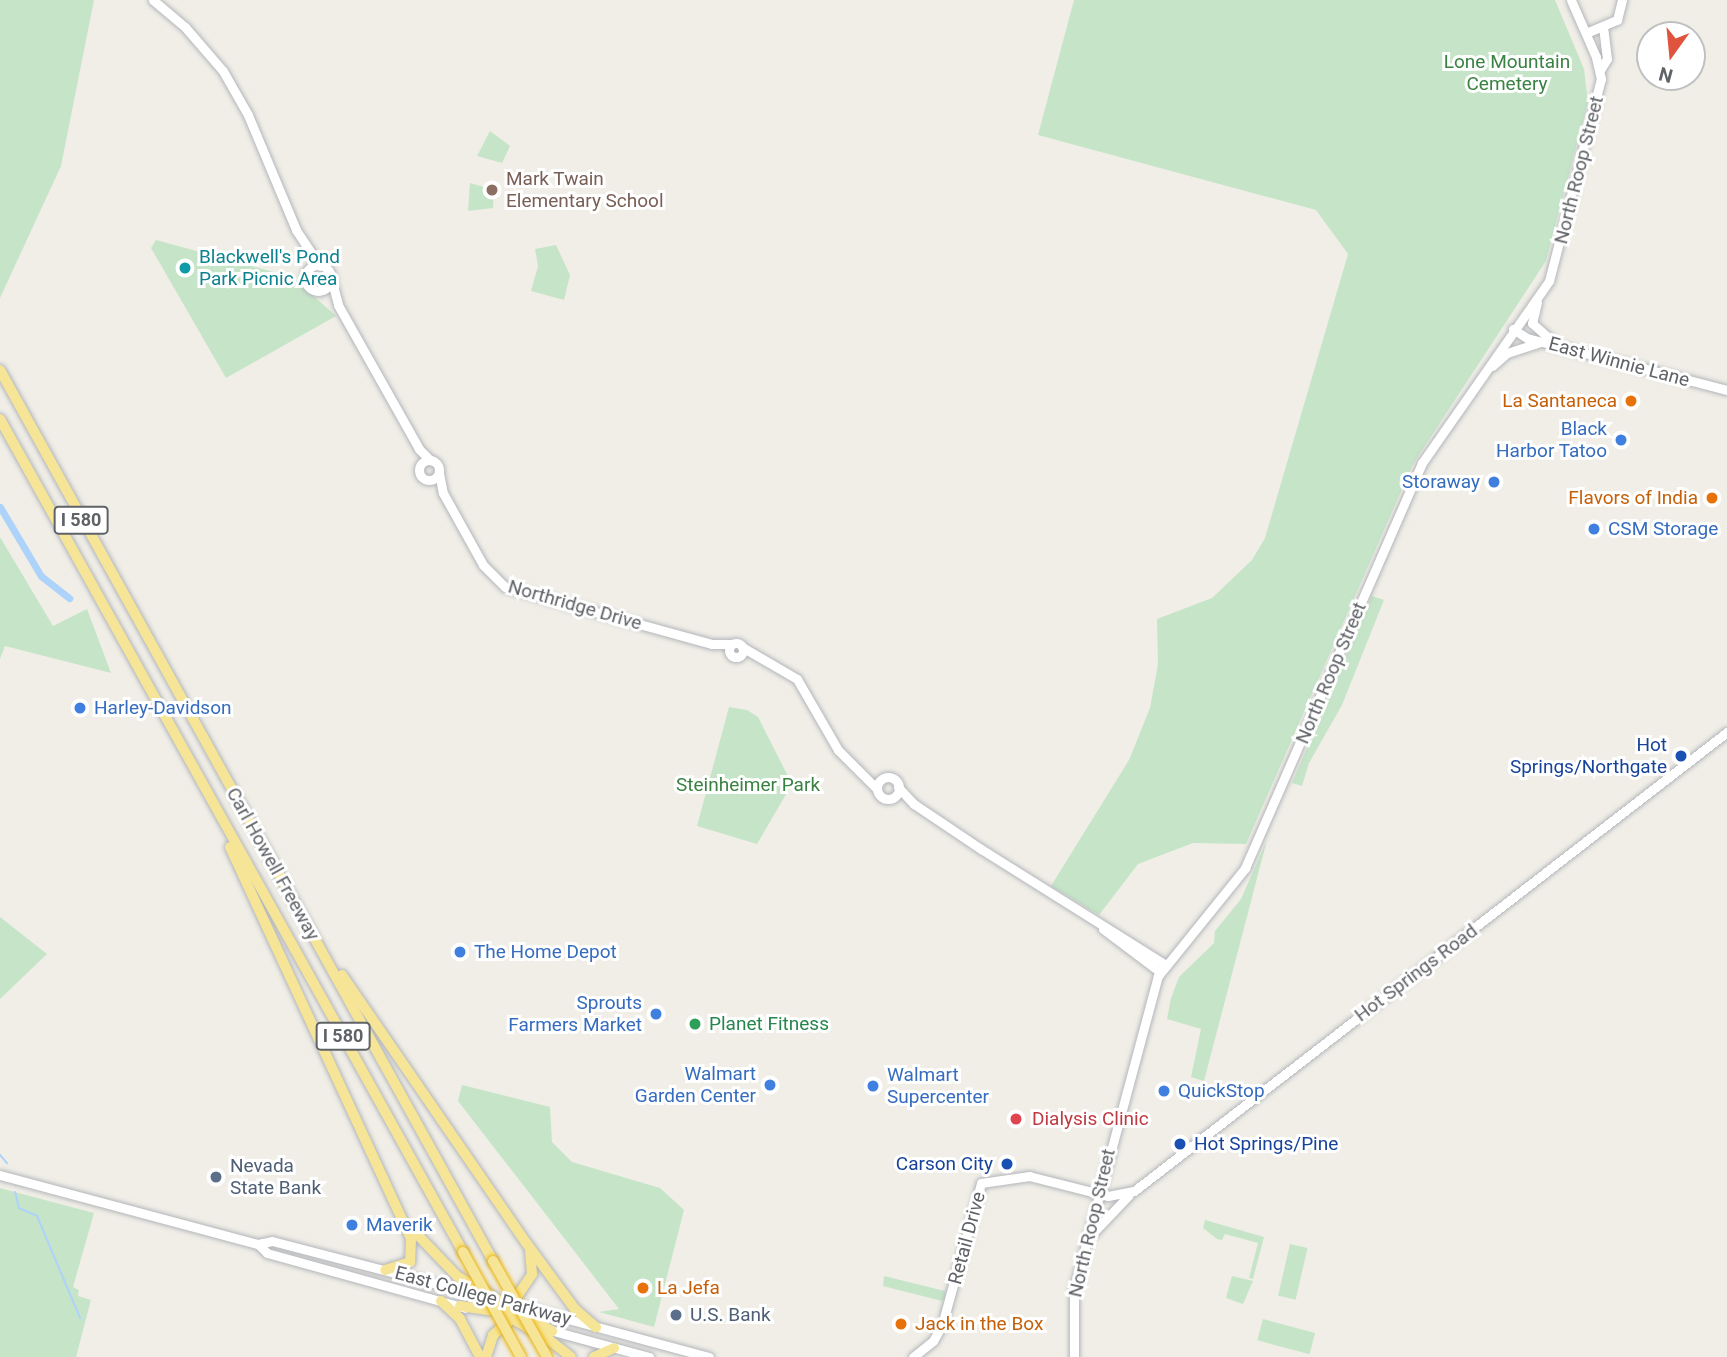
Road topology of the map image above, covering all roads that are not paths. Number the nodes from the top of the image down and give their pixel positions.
1 (153, 0) edge
2 (1571, 0) edge
3 (1622, 0) edge
4 (1603, 27) junction
5 (1586, 33) junction
6 (1600, 70) junction
7 (302, 243) junction
8 (320, 265) junction
9 (305, 276) junction
10 (331, 278) junction
11 (316, 291) junction
12 (1537, 302) junction
13 (341, 310) junction
14 (1513, 329) junction
15 (1543, 343) junction
16 (1559, 347) junction
17 (0, 370) edge
18 (1486, 373) junction
19 (1727, 390) edge
20 (0, 419) edge
21 (419, 449) junction
22 (430, 460) junction
23 (420, 466) junction
24 (439, 473) junction
25 (428, 480) junction
26 (443, 494) junction
27 (1727, 732) edge
28 (864, 774) junction
29 (885, 778) junction
30 (898, 787) junction
31 (877, 789) junction
32 (891, 799) junction
33 (914, 804) junction
34 (223, 821) junction
35 (259, 839) junction
36 (1162, 968) junction
37 (0, 1175) edge
38 (1134, 1191) junction
39 (1098, 1193) junction
40 (400, 1211) junction
41 (1085, 1243) junction
42 (258, 1244) junction
43 (527, 1244) junction
44 (385, 1270) junction
45 (463, 1291) joint
46 (441, 1301) junction
47 (500, 1304) junction
48 (460, 1306) junction
49 (555, 1316) junction
50 (519, 1318) junction
51 (596, 1326) junction
52 (552, 1331) joint
53 (614, 1348) junction
54 (480, 1357) edge
55 (486, 1357) edge
56 (521, 1357) edge
57 (547, 1357) edge
58 (571, 1357) edge
59 (594, 1357) edge
60 (649, 1357) edge
61 (709, 1357) edge
62 (913, 1357) edge
63 (1074, 1357) edge

1 - 7 street
2 - 5 street, North Roop Street
3 - 4 street
4 - 5 street
4 - 6 street
5 - 6 street, North Roop Street
6 - 12 street, North Roop Street
7 - 8 street
7 - 9 street
8 - 9 street
8 - 10 street
9 - 11 street
10 - 11 street
10 - 13 street
11 - 13 street
12 - 14 street, North Roop Street
12 - 16 street
13 - 21 street
14 - 15 street, East Winnie Lane
14 - 18 street, North Roop Street
15 - 16 street, East Winnie Lane
15 - 18 street
16 - 19 street, East Winnie Lane
17 - 35 highway, Carl Howell Freeway / I 580
18 - 36 street, North Roop Street
20 - 34 highway, Carl Howell Freeway / I 580
21 - 22 street
21 - 23 street
22 - 23 street
22 - 24 street
23 - 25 street
24 - 25 street
24 - 26 street, Northridge Drive
25 - 26 street, Northridge Drive
26 - 28 street, Northridge Drive
27 - 38 street, Hot Springs Road
28 - 29 street, Northridge Drive
28 - 31 street, Northridge Drive
29 - 30 street, Northridge Drive
29 - 31 street
30 - 32 street
30 - 33 street, Northridge Drive
31 - 32 street, Northridge Drive
32 - 33 street, Northridge Drive
33 - 36 street, Northridge Drive
34 - 40 highway
34 - 56 highway, Carl Howell Freeway / I 580, bridge
35 - 43 highway
35 - 57 highway, Carl Howell Freeway / I 580, bridge
36 - 39 street, North Roop Street
37 - 42 street, East College Parkway
38 - 39 street
38 - 41 street, Hot Springs Road
39 - 41 street, North Roop Street
39 - 62 street, Retail Drive
40 - 44 highway
40 - 47 highway
41 - 63 street, North Roop Street
42 - 44 street, East College Parkway
42 - 46 street, East College Parkway
43 - 47 highway
43 - 51 highway
44 - 45 street, East College Parkway
45 - 47 highway
46 - 48 street, East College Parkway
46 - 54 highway
47 - 48 highway
47 - 49 street, East College Parkway
47 - 50 highway
48 - 50 street, East College Parkway
49 - 50 highway
49 - 51 street, East College Parkway
50 - 52 highway
50 - 55 highway
50 - 58 highway
51 - 61 street, East College Parkway
52 - 53 street, East College Parkway
53 - 59 highway
53 - 60 street, East College Parkway

